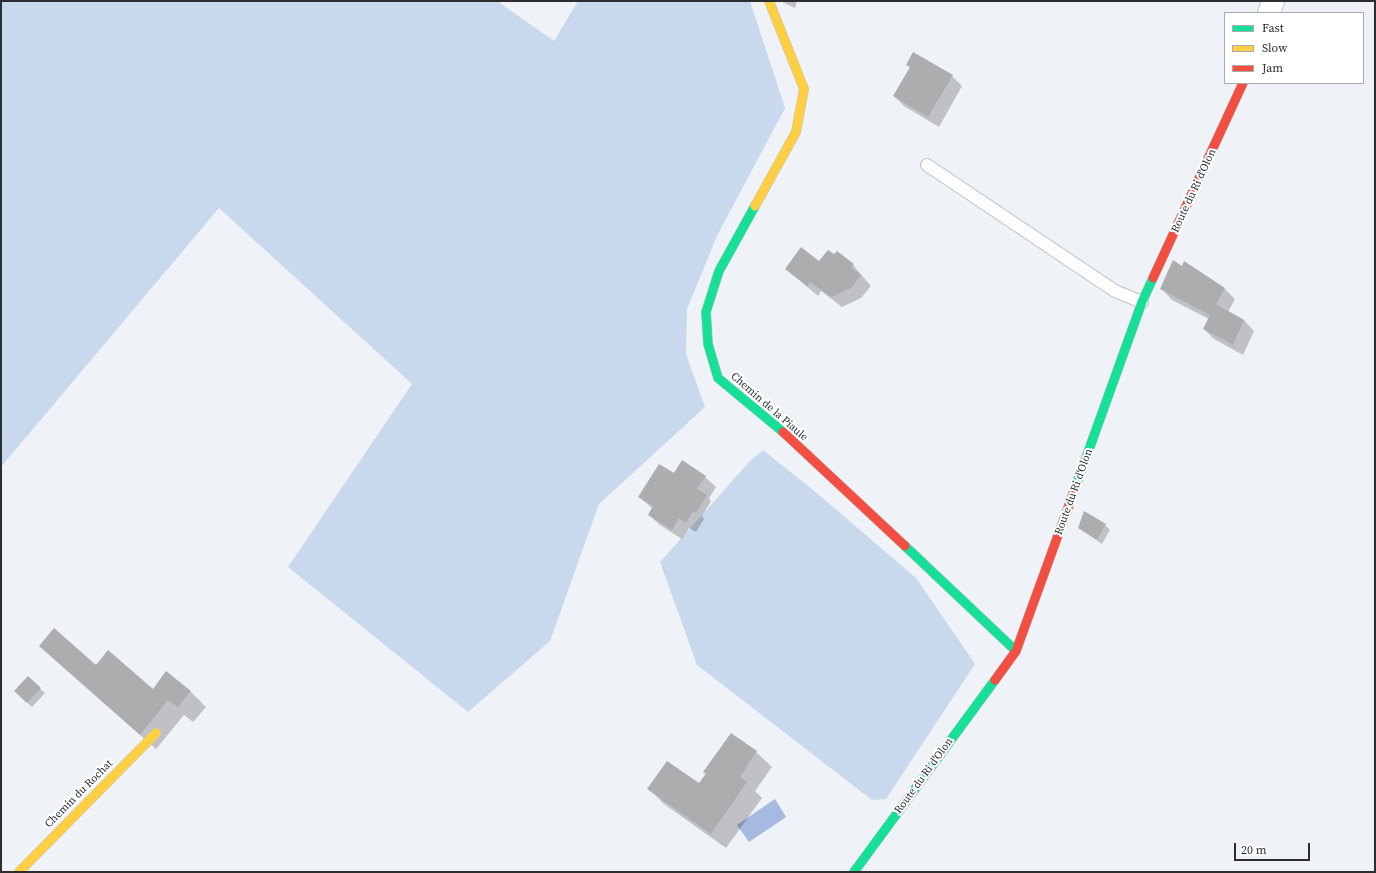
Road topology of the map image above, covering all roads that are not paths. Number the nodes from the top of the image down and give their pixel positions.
1 (769, 1) edge
2 (1273, 1) edge
3 (1269, 12) edge
4 (1243, 84) edge
5 (927, 165) dead end
6 (1142, 302) junction
7 (1016, 651) junction
8 (156, 733) dead end
9 (19, 872) edge
10 (854, 872) edge

1 - 7 street, Chemin de la Piaule
2 - 3 street
4 - 6 street, Route du Ri d'Olon
5 - 6 lane
6 - 7 street, Route du Ri d'Olon
7 - 10 street, Route du Ri d'Olon
8 - 9 street, Chemin du Rochat

